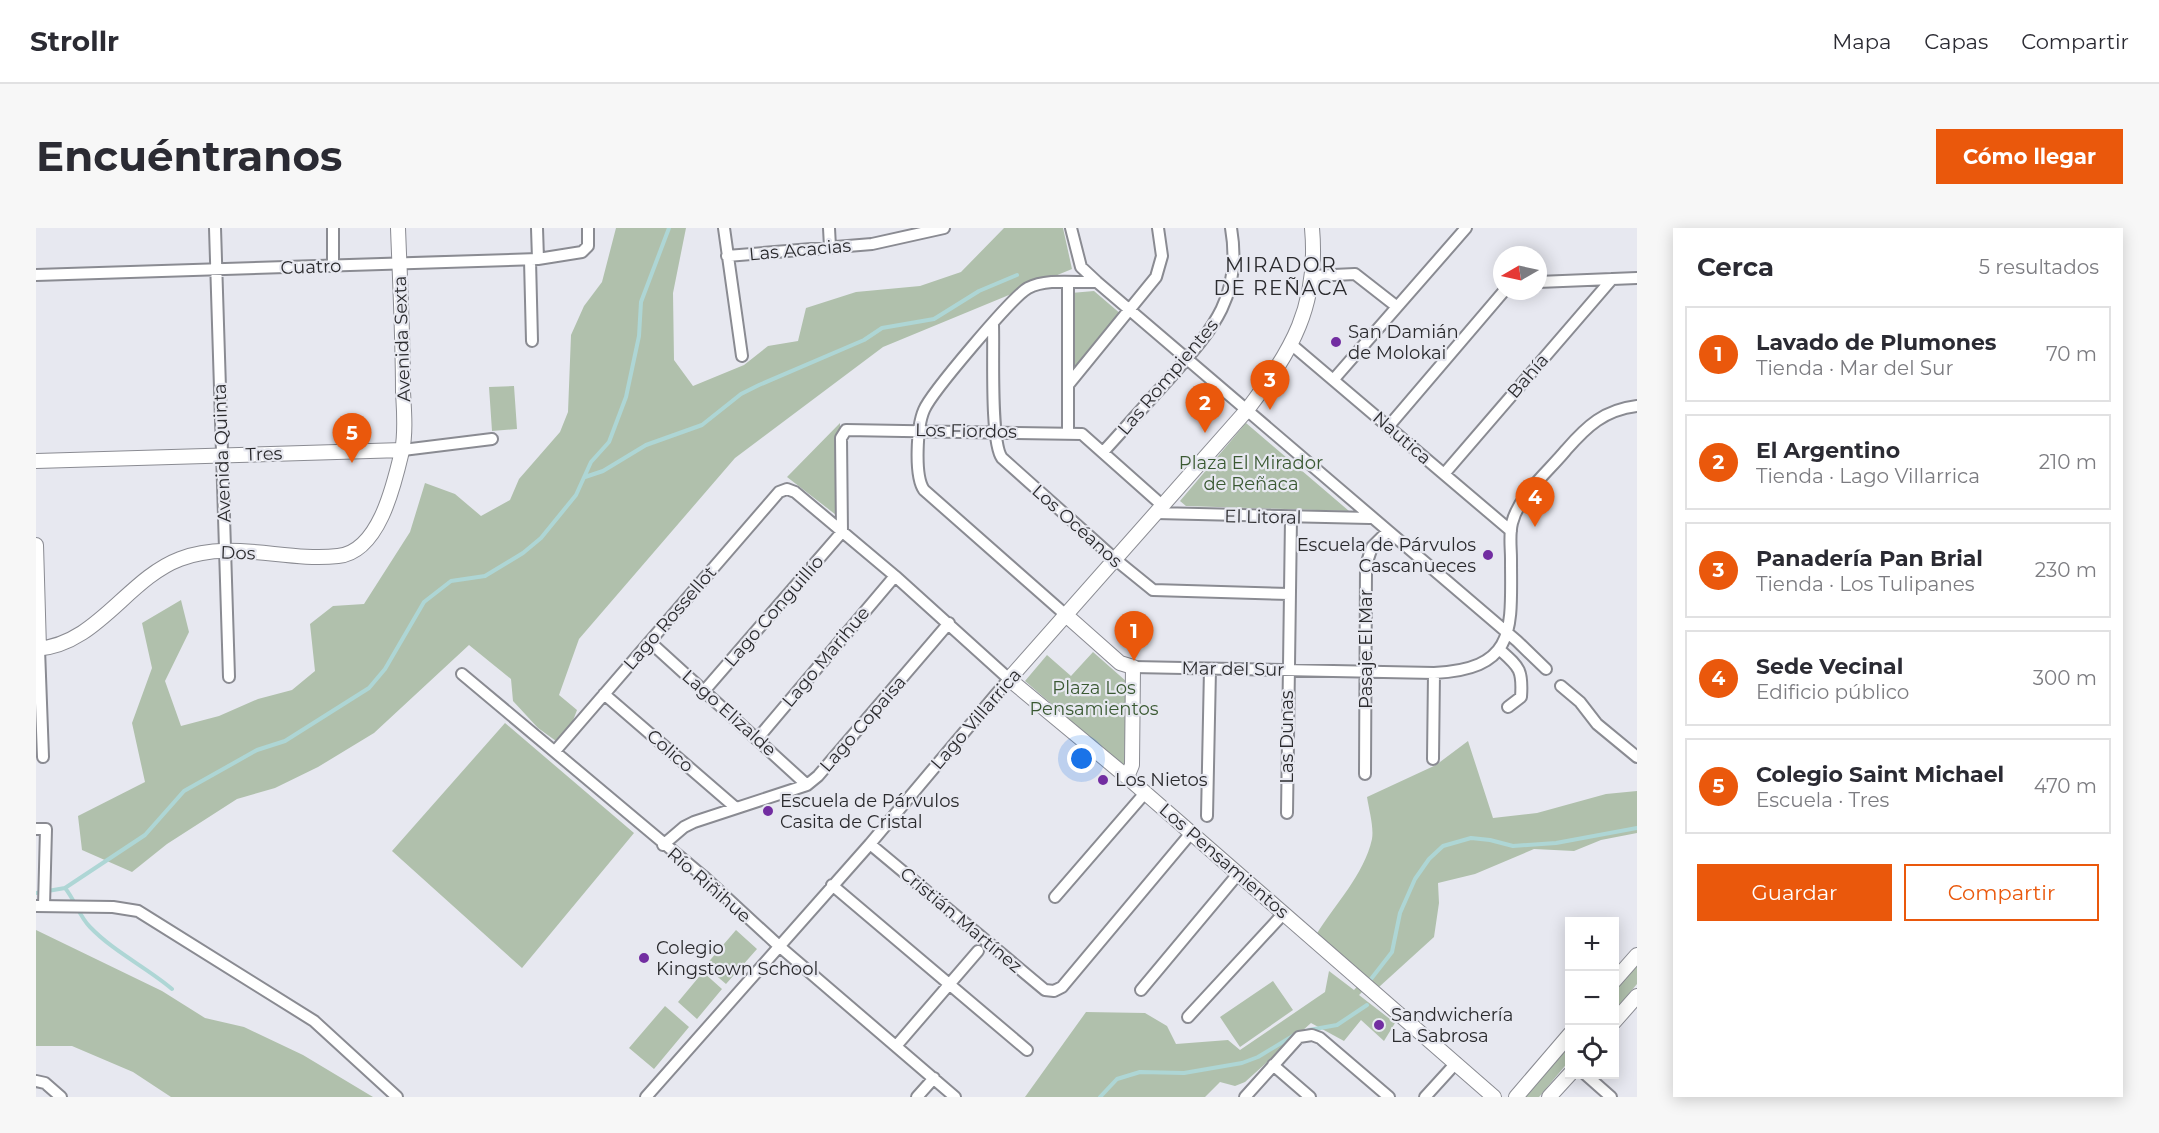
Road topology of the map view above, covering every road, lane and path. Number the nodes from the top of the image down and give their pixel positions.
1 (215, 228) edge
2 (333, 228) edge
3 (398, 228) edge
4 (537, 228) edge
5 (588, 228) edge
6 (724, 228) edge
7 (829, 228) edge
8 (940, 228) edge
9 (1071, 228) edge
10 (1158, 228) edge
11 (1231, 228) edge
12 (1312, 228) edge
13 (1466, 228) edge
14 (830, 247) junction
15 (727, 256) junction
16 (534, 260) junction
17 (400, 264) junction
18 (333, 266) junction
19 (216, 270) junction
20 (36, 275) edge
21 (1312, 276) junction
22 (1637, 278) edge
23 (1612, 279) junction
24 (1097, 282) junction
25 (1547, 282) edge
26 (1068, 284) junction
27 (1496, 300) edge
28 (1396, 306) junction
29 (1130, 311) junction
30 (993, 325) junction
31 (532, 341) dead end
32 (1292, 345) junction
33 (742, 356) dead end
34 (1186, 359) junction
35 (1334, 379) junction
36 (1068, 385) junction
37 (1637, 406) edge
38 (1247, 410) junction
39 (1388, 427) junction
40 (920, 430) junction
41 (996, 431) junction
42 (1068, 433) junction
43 (492, 439) dead end
44 (402, 450) junction
45 (1104, 451) junction
46 (222, 455) junction
47 (36, 461) edge
48 (1444, 474) junction
49 (787, 489) joint
50 (1159, 510) junction
51 (1291, 518) junction
52 (1370, 518) junction
53 (1511, 531) junction
54 (843, 532) junction
55 (1387, 532) junction
56 (36, 546) edge
57 (225, 552) junction
58 (1116, 560) junction
59 (895, 576) junction
60 (1289, 594) junction
61 (1067, 616) junction
62 (949, 623) junction
63 (1507, 633) junction
64 (650, 642) junction
65 (38, 649) edge
66 (1499, 649) junction
67 (1133, 667) junction
68 (1210, 669) junction
69 (1546, 669) dead end
70 (1288, 670) junction
71 (1366, 672) junction
72 (1434, 673) junction
73 (462, 674) dead end
74 (230, 677) dead end
75 (1009, 679) junction
76 (1561, 686) dead end
77 (705, 690) junction
78 (604, 694) junction
79 (1508, 707) dead end
80 (758, 738) junction
81 (556, 750) junction
82 (43, 757) dead end
83 (1637, 757) edge
84 (1433, 759) dead end
85 (1365, 774) dead end
86 (1127, 777) junction
87 (807, 785) junction
88 (1145, 793) junction
89 (736, 808) junction
90 (1287, 813) dead end
91 (1207, 816) dead end
92 (36, 830) edge
93 (1191, 833) junction
94 (870, 844) junction
95 (663, 845) junction
96 (1238, 874) junction
97 (832, 885) junction
98 (1055, 897) dead end
99 (40, 906) edge
100 (1284, 914) junction
101 (779, 946) junction
102 (978, 951) dead end
103 (1637, 955) edge
104 (1619, 975) edge
105 (948, 986) junction
106 (1141, 990) dead end
107 (1637, 996) edge
108 (1619, 1016) edge
109 (1188, 1017) dead end
110 (1565, 1039) edge
111 (897, 1045) junction
112 (1027, 1050) dead end
113 (1456, 1063) junction
114 (1273, 1065) junction
115 (934, 1078) junction
116 (1565, 1079) edge
117 (1591, 1079) edge
118 (36, 1081) edge
119 (61, 1097) edge
120 (397, 1097) edge
121 (646, 1097) edge
122 (917, 1097) edge
123 (955, 1097) edge
124 (1245, 1097) edge
125 (1310, 1097) edge
126 (1389, 1097) edge
127 (1425, 1097) edge
128 (1494, 1097) edge
129 (1515, 1097) edge
130 (1549, 1097) edge
131 (1611, 1097) edge

1 - 19 street, Avenida Quinta
2 - 18 street
3 - 17 street, Avenida Sexta
4 - 16 street
5 - 16 street, Cuatro
6 - 15 street
7 - 14 street
8 - 14 street, Las Acacias
9 - 24 street
10 - 29 street
11 - 34 street, Las Rompientes
12 - 21 street, Lago Villarrica
13 - 28 street
14 - 15 street, Las Acacias
15 - 33 street
16 - 17 street, Cuatro
16 - 31 street
17 - 18 street, Cuatro
17 - 44 street, Avenida Sexta
18 - 19 street, Cuatro
19 - 20 street, Cuatro
19 - 46 street, Avenida Quinta
21 - 28 street
21 - 32 street, Lago Villarrica
22 - 23 street
23 - 25 street
23 - 48 street, Bahía
24 - 26 street, Mar del Sur
24 - 29 street
26 - 30 street, Mar del Sur
26 - 36 street
27 - 39 street
28 - 35 street
29 - 34 street
29 - 36 street
30 - 40 street, Mar del Sur
30 - 41 street, Los Océanos
32 - 35 street, Nautica
32 - 38 street, Lago Villarrica
34 - 38 street
34 - 45 street, Las Rompientes
35 - 39 street, Nautica
36 - 42 street
37 - 53 street, Mar del Sur
38 - 50 street, Lago Villarrica
38 - 52 street
39 - 48 street, Nautica
40 - 41 street, Los Fiordos
40 - 54 street, Los Fiordos
40 - 61 street, Mar del Sur
41 - 42 street, Los Fiordos
41 - 58 street, Los Océanos
42 - 45 street, Los Fiordos
43 - 44 street, Tres
44 - 46 street, Tres
44 - 57 street, Dos
45 - 50 street, Los Fiordos
46 - 47 street, Tres
46 - 57 street, Avenida Quinta
48 - 53 street, Nautica
49 - 54 street, Los Pensamientos
49 - 64 street, Lago Rossellot
50 - 51 street, El Litoral
50 - 58 street, Lago Villarrica
51 - 52 street, El Litoral
51 - 60 street, Las Dunas
52 - 55 street
53 - 63 street, Mar del Sur
54 - 59 street, Los Pensamientos
54 - 77 street, Lago Conguillío
55 - 63 street
55 - 71 street, Pasaje El Mar
56 - 65 street
57 - 65 street, Dos
57 - 74 street, Avenida Quinta
58 - 60 street, Los Océanos
58 - 61 street, Lago Villarrica
59 - 62 street, Los Pensamientos
59 - 80 street, Lago Marihue
60 - 70 street, Las Dunas
61 - 67 street, Mar del Sur
61 - 75 street, Lago Villarrica
62 - 75 street, Los Pensamientos
62 - 87 street, Lago Copaisa
63 - 66 street, Mar del Sur
63 - 69 street
64 - 77 street, Lago Elizalde
64 - 78 street, Lago Rossellot
65 - 82 street
66 - 72 street, Mar del Sur
66 - 79 street
67 - 68 street, Mar del Sur
67 - 86 street
68 - 70 street, Mar del Sur
68 - 91 street
70 - 71 street, Mar del Sur
70 - 90 street, Las Dunas
71 - 72 street, Mar del Sur
71 - 85 street, Pasaje El Mar
72 - 84 street
73 - 81 street, Río Riñihue
75 - 86 street, Los Pensamientos
75 - 94 street, Lago Villarrica
76 - 83 street
77 - 80 street, Lago Elizalde
78 - 81 street, Lago Rossellot
78 - 89 street, Colico
80 - 87 street, Lago Elizalde
81 - 95 street, Río Riñihue
86 - 88 street, Los Pensamientos
87 - 89 street, Lago Copaisa
88 - 93 street, Los Pensamientos
88 - 98 street
89 - 95 street, Lago Copaisa
92 - 99 street
93 - 94 street, Cristián Martínez
93 - 96 street, Los Pensamientos
94 - 97 street, Lago Villarrica
95 - 101 street, Río Riñihue
96 - 100 street, Los Pensamientos
96 - 106 street
97 - 101 street, Lago Villarrica
97 - 105 street
99 - 120 street
100 - 109 street
100 - 113 street, Los Pensamientos
101 - 111 street, Río Riñihue
101 - 121 street, Lago Villarrica
102 - 105 street
103 - 104 street
105 - 111 street
105 - 112 street
107 - 108 street
110 - 129 street
111 - 115 street, Río Riñihue
113 - 127 street
113 - 128 street, Los Pensamientos
114 - 124 street
114 - 125 street
114 - 126 street
115 - 122 street
115 - 123 street, Río Riñihue
116 - 130 street
117 - 131 street
118 - 119 street

